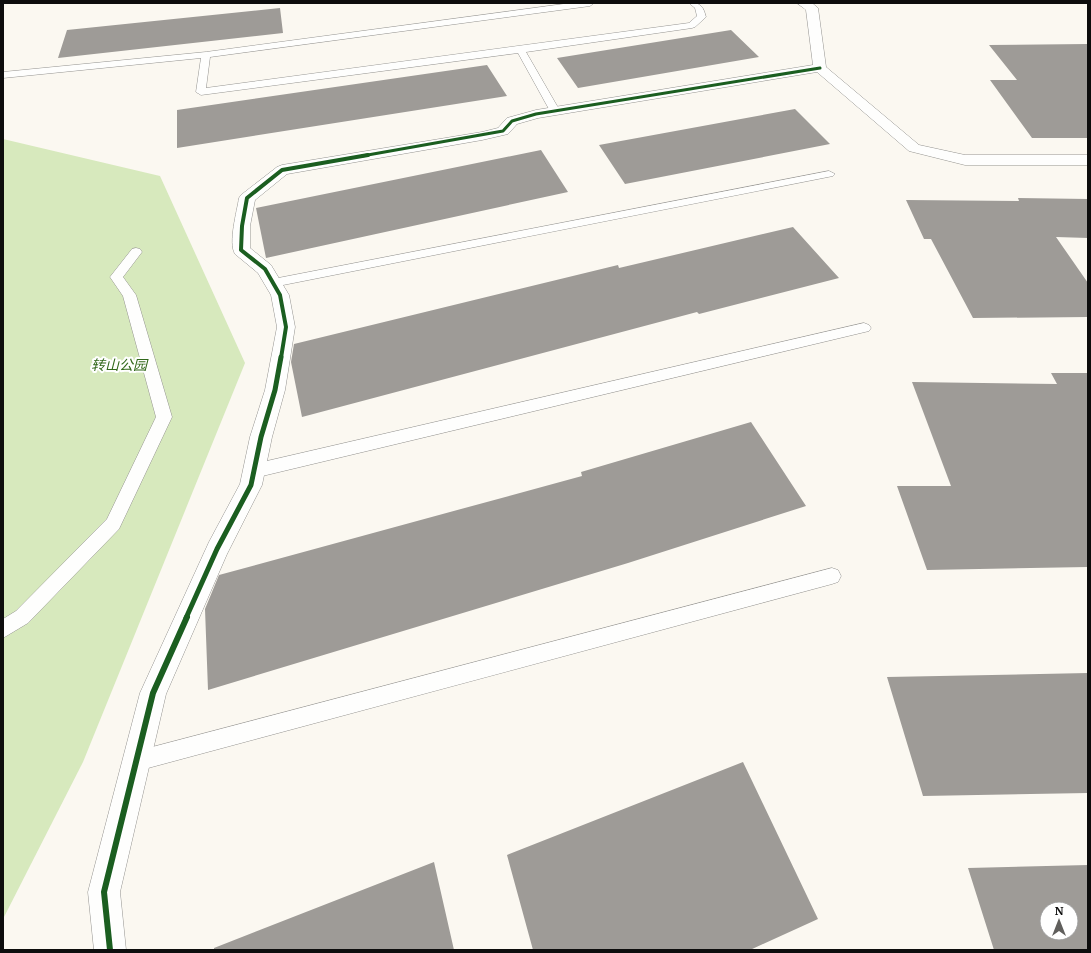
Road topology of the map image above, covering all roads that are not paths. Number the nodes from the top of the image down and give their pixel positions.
1 (590, 3) edge
2 (693, 3) edge
3 (826, 3) edge
4 (807, 5) edge
5 (521, 50) junction
6 (206, 55) junction
7 (820, 68) junction
8 (3, 75) edge
9 (555, 111) junction
10 (1088, 160) edge
11 (829, 174) dead end
12 (136, 252) dead end
13 (273, 283) junction
14 (864, 328) dead end
15 (254, 471) junction
16 (832, 576) dead end
17 (3, 628) edge
18 (136, 761) junction
19 (110, 950) edge

1 - 6 lane
2 - 5 lane
3 - 4 street
4 - 7 street
5 - 6 lane
5 - 9 lane
6 - 8 lane
7 - 9 street
7 - 10 street
9 - 13 street
11 - 13 lane
12 - 17 lane
13 - 15 street
14 - 15 lane
15 - 18 street
16 - 18 lane
18 - 19 street

